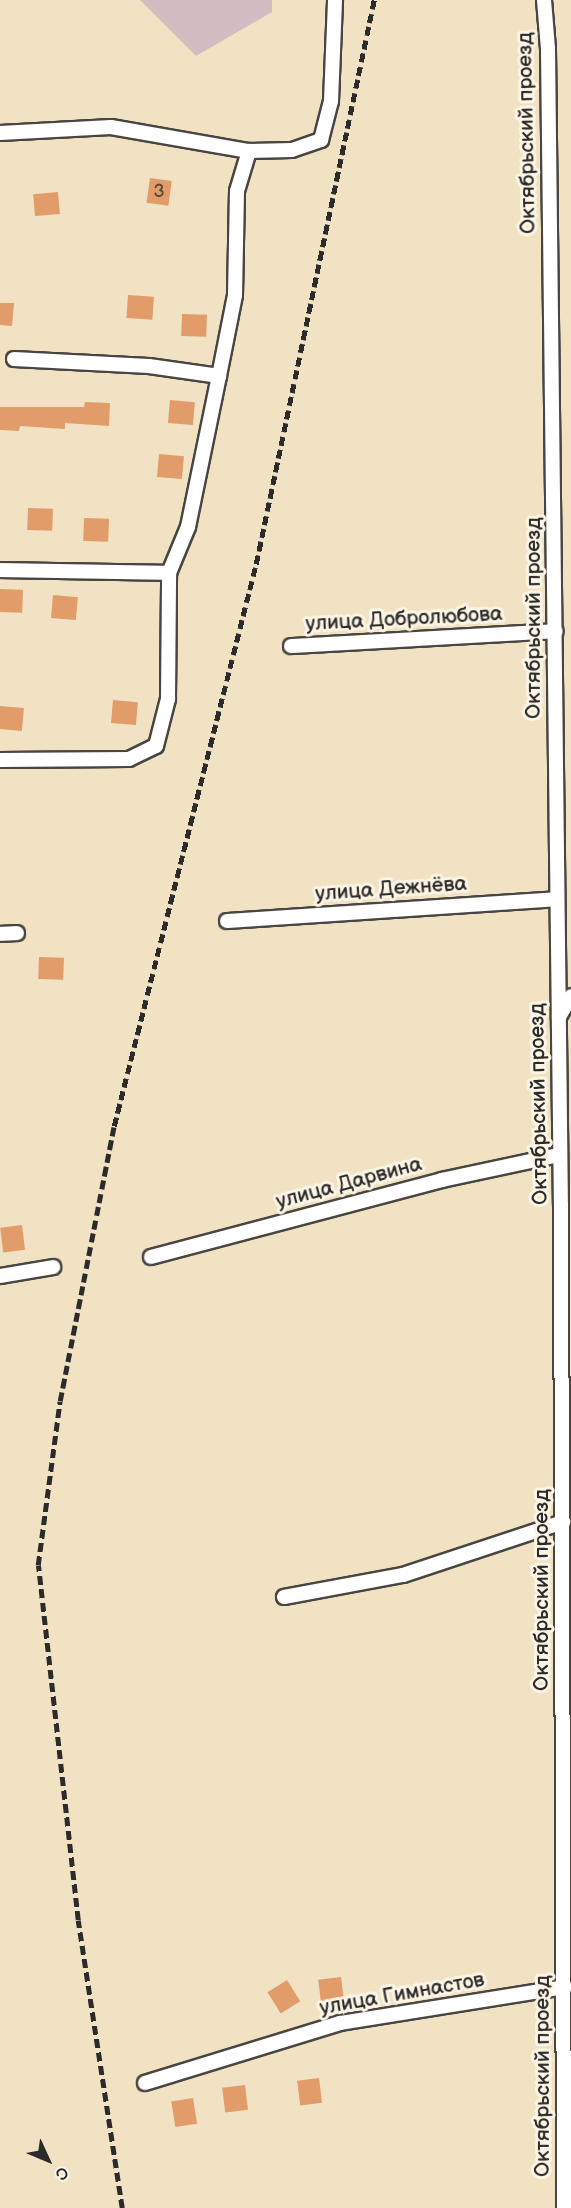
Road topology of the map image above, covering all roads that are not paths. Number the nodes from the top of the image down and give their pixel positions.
1 (335, 0) edge
2 (544, 0) edge
3 (0, 133) edge
4 (249, 151) junction
5 (14, 359) dead end
6 (219, 376) junction
7 (0, 570) edge
8 (169, 573) junction
9 (555, 631) junction
10 (291, 646) dead end
11 (0, 760) edge
12 (556, 899) junction
13 (228, 921) dead end
14 (17, 933) dead end
15 (0, 934) edge
16 (571, 996) edge
17 (559, 1017) junction
18 (563, 1162) edge
19 (151, 1257) dead end
20 (53, 1267) dead end
21 (0, 1276) edge
22 (563, 1522) junction
23 (568, 1537) edge
24 (284, 1597) dead end
25 (567, 1853) edge
26 (565, 1987) junction
27 (145, 2083) dead end
28 (564, 2208) edge

1 - 4 street
2 - 9 street, Октябрьский проезд
3 - 4 street
4 - 6 street
5 - 6 street
6 - 8 street
7 - 8 street
8 - 11 street
9 - 10 street, улица Добролюбова
9 - 12 street, Октябрьский проезд
12 - 13 street, улица Дежнёва
12 - 17 street, Октябрьский проезд
14 - 15 street
16 - 17 street
17 - 18 street, Октябрьский проезд
18 - 19 street, улица Дарвина
18 - 22 street, Октябрьский проезд
20 - 21 street
22 - 23 street, Октябрьский проезд
22 - 24 street
23 - 25 street, Октябрьский проезд
25 - 26 street, Октябрьский проезд
26 - 27 street, улица Гимнастов
26 - 28 street, Октябрьский проезд

